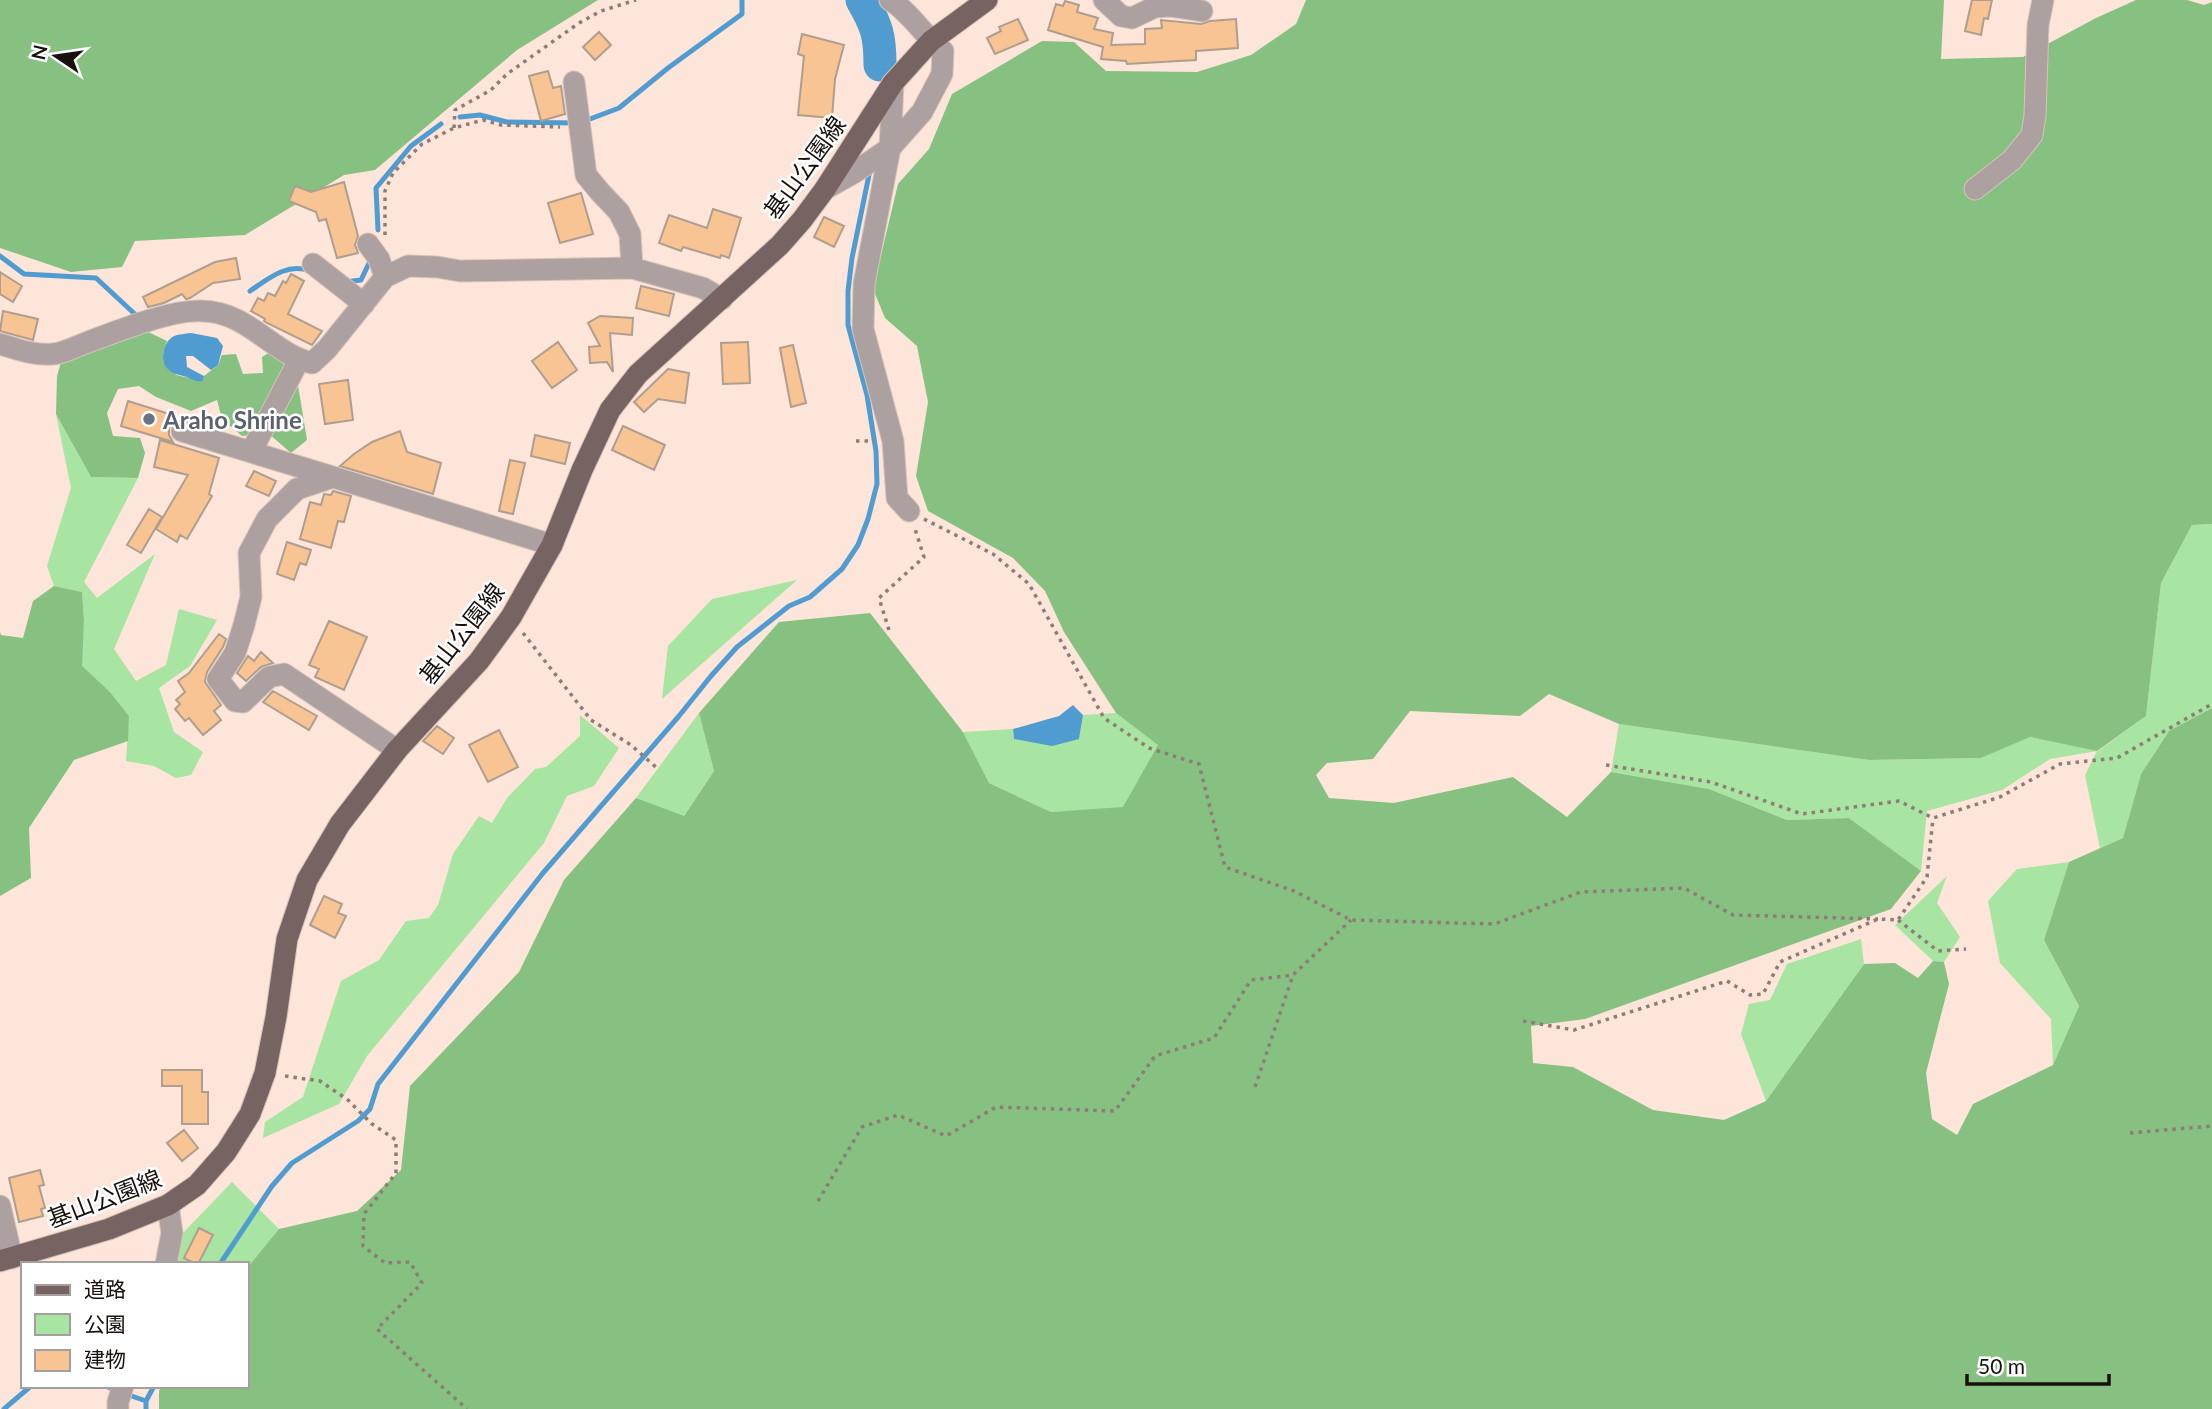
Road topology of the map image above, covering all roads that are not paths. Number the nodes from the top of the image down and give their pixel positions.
1 (890, 0) edge
2 (987, 0) edge
3 (1104, 0) edge
4 (2043, 0) edge
5 (1202, 11) dead end
6 (931, 41) junction
7 (574, 82) dead end
8 (893, 83) junction
9 (890, 148) junction
10 (825, 189) junction
11 (1975, 189) dead end
12 (313, 264) dead end
13 (632, 268) junction
14 (722, 299) junction
15 (364, 304) junction
16 (0, 345) edge
17 (299, 360) junction
18 (182, 431) dead end
19 (251, 452) junction
20 (333, 477) junction
21 (909, 511) road end
22 (552, 545) junction
23 (397, 750) junction
24 (168, 1205) junction
25 (0, 1206) edge
26 (6, 1259) edge
27 (166, 1262) edge
28 (122, 1388) edge
29 (118, 1409) edge

1 - 6 street
2 - 6 main road, 基山公園線
3 - 5 street
4 - 11 street
6 - 8 main road, 基山公園線
6 - 9 street
7 - 13 street
8 - 9 street
8 - 10 main road, 基山公園線
9 - 10 street
9 - 21 street
10 - 14 main road, 基山公園線
12 - 15 street
13 - 14 street
13 - 15 street
14 - 22 main road, 基山公園線
15 - 17 street
16 - 17 street
17 - 19 street
18 - 19 street
19 - 20 street
20 - 22 street
20 - 23 street
22 - 23 main road, 基山公園線
23 - 24 main road, 基山公園線
24 - 26 main road, 基山公園線
24 - 27 street
25 - 26 street
28 - 29 street

